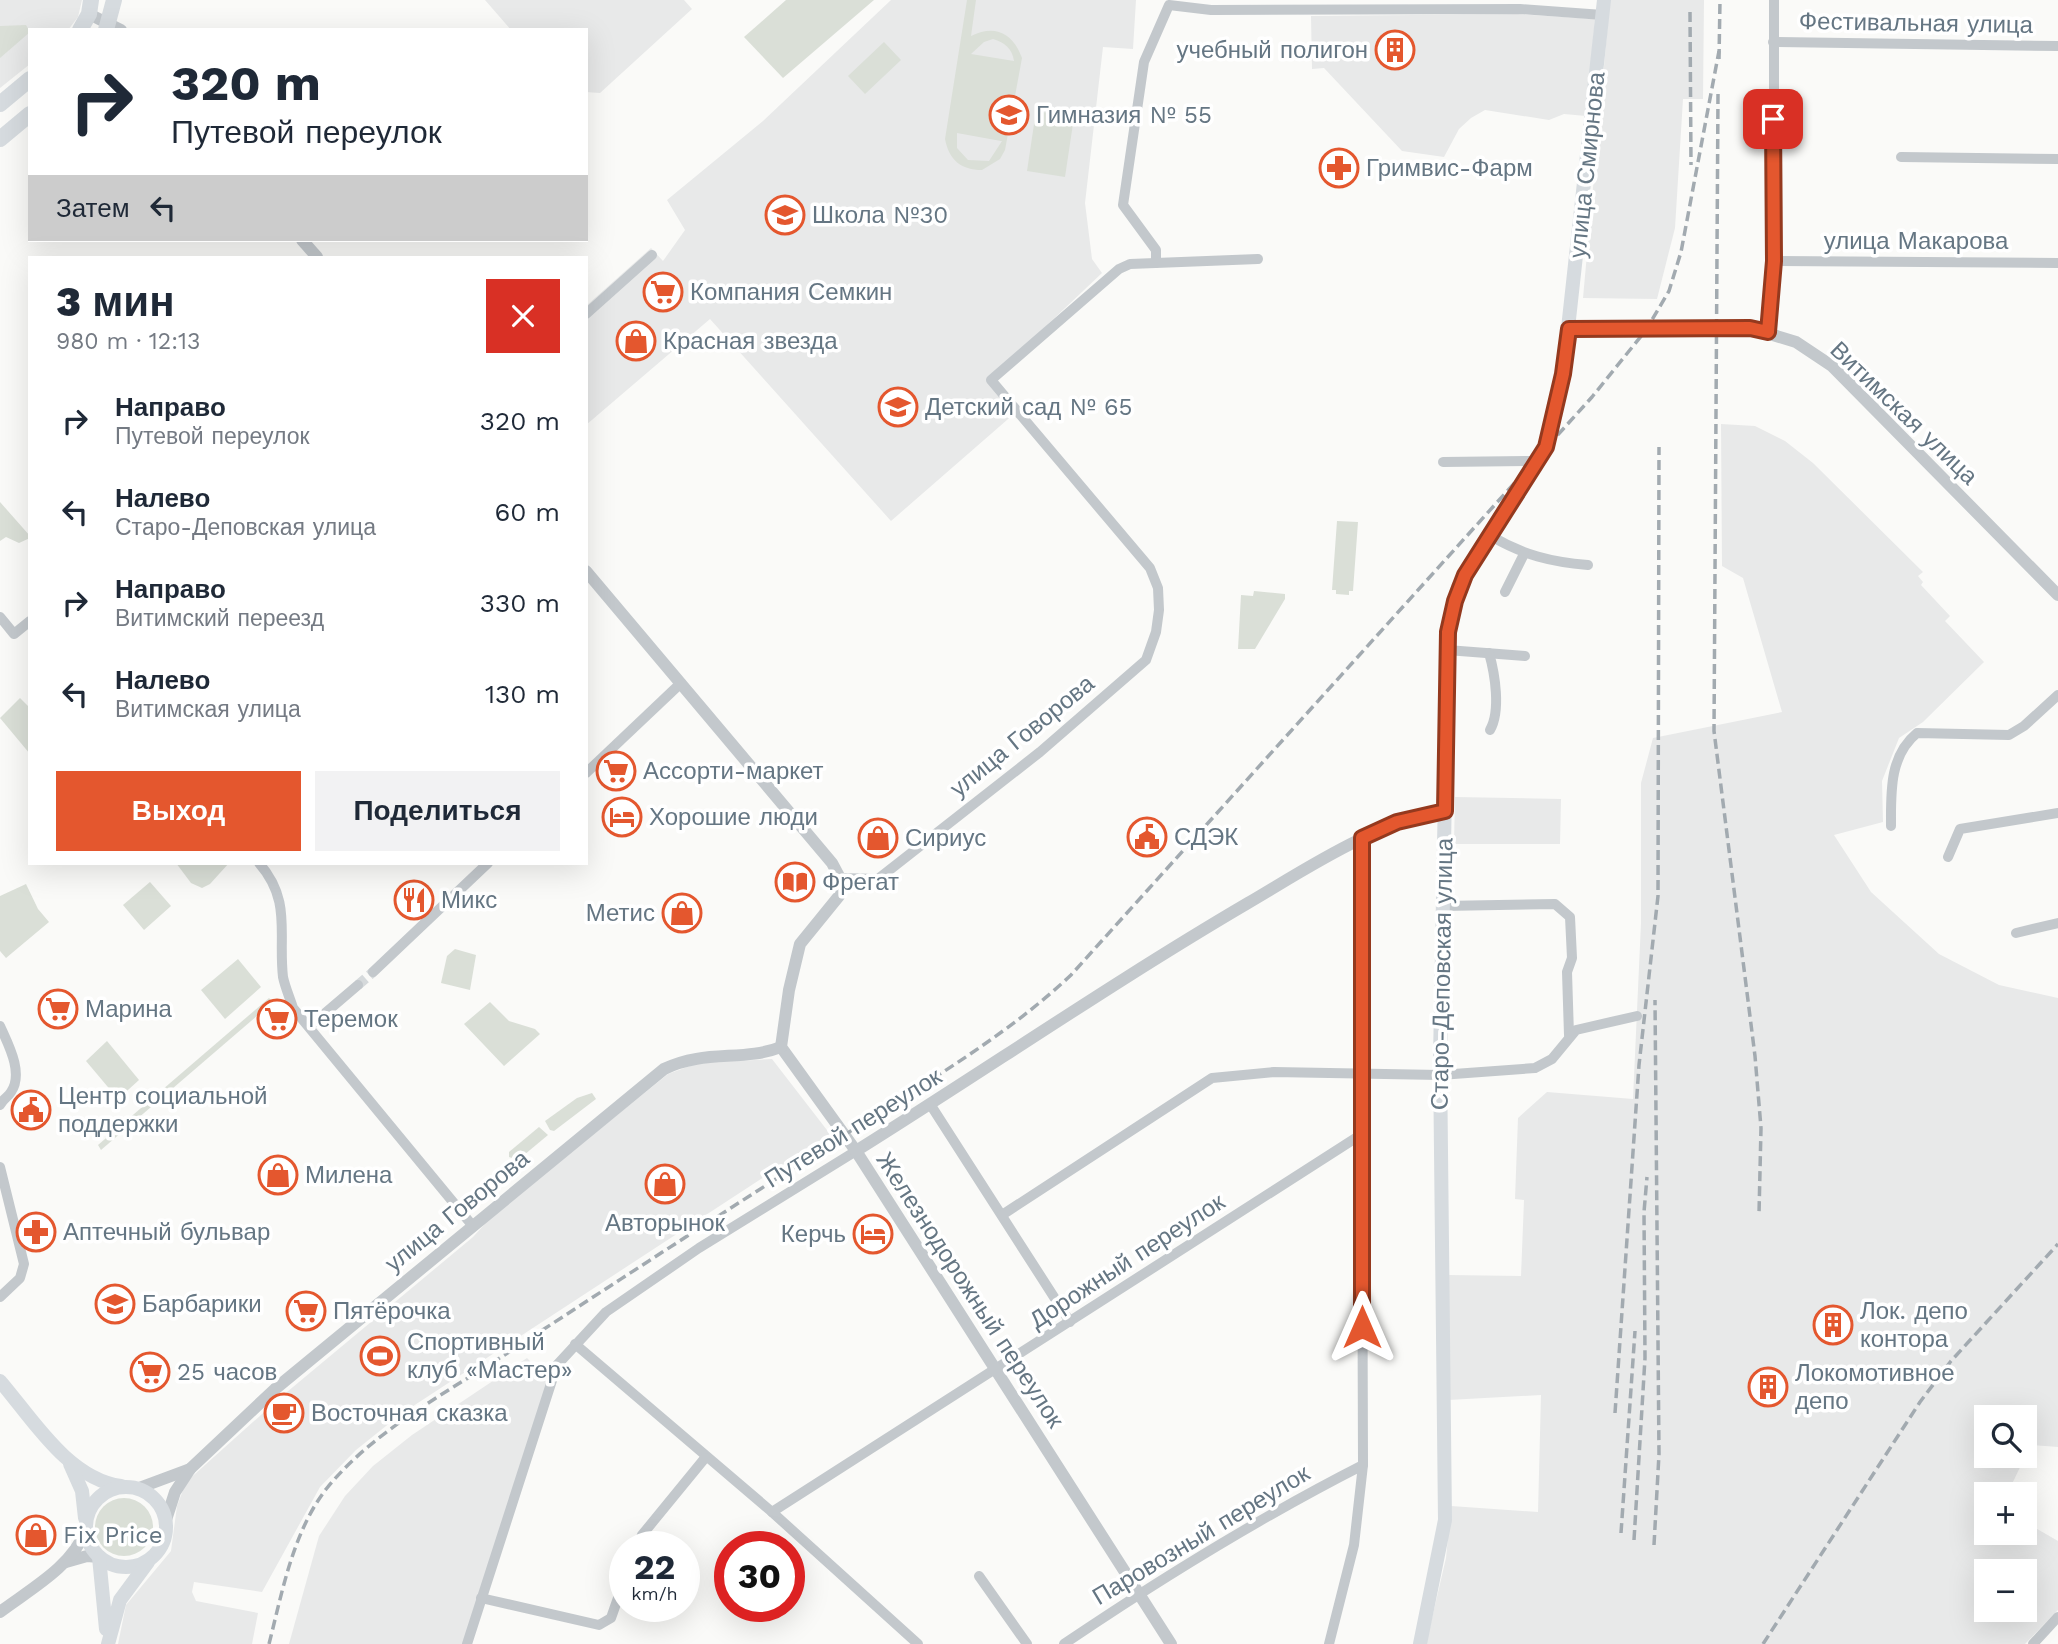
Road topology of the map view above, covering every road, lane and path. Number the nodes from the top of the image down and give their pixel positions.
1 (114, 0) edge
2 (1774, 0) edge
3 (1191, 4) edge
4 (90, 7) edge
5 (1603, 7) edge
6 (112, 27) edge
7 (81, 28) edge
8 (1773, 42) junction
9 (2058, 46) edge
10 (28, 81) edge
11 (0, 104) edge
12 (28, 116) edge
13 (0, 139) edge
14 (1901, 158) dead end
15 (2058, 159) edge
16 (304, 242) edge
17 (652, 255) dead end
18 (316, 256) edge
19 (1258, 259) dead end
20 (1774, 261) junction
21 (1156, 263) junction
22 (2058, 263) edge
23 (588, 312) edge
24 (1569, 329) junction
25 (1768, 332) junction
26 (1540, 458) junction
27 (1443, 462) dead end
28 (1491, 536) junction
29 (1524, 554) junction
30 (1588, 565) dead end
31 (588, 573) edge
32 (1505, 592) dead end
33 (2058, 595) edge
34 (0, 617) edge
35 (28, 623) edge
36 (1447, 650) junction
37 (1489, 653) junction
38 (1525, 656) dead end
39 (681, 683) junction
40 (2058, 695) edge
41 (1490, 730) dead end
42 (588, 772) edge
43 (1445, 811) junction
44 (2058, 813) edge
45 (1891, 826) dead end
46 (1362, 838) junction
47 (1948, 857) dead end
48 (261, 865) edge
49 (486, 865) edge
50 (840, 877) junction
51 (1443, 906) junction
52 (2058, 923) edge
53 (2016, 933) dead end
54 (373, 972) tunnel mouth
55 (358, 985) tunnel mouth
56 (1637, 1016) dead end
57 (0, 1026) edge
58 (310, 1026) junction
59 (1569, 1035) junction
60 (781, 1047) junction
61 (1361, 1074) junction
62 (1440, 1075) junction
63 (930, 1104) junction
64 (0, 1105) edge
65 (1362, 1134) junction
66 (856, 1151) junction
67 (0, 1167) edge
68 (1002, 1215) junction
69 (472, 1225) junction
70 (0, 1297) edge
71 (1070, 1322) junction
72 (575, 1345) junction
73 (997, 1370) junction
74 (0, 1381) edge
75 (66, 1457) junction
76 (705, 1458) junction
77 (1363, 1465) junction
78 (190, 1469) junction
79 (132, 1487) junction
80 (772, 1512) junction
81 (166, 1520) junction
82 (85, 1527) junction
83 (646, 1531) edge
84 (99, 1558) junction
85 (151, 1559) junction
86 (62, 1564) junction
87 (979, 1576) dead end
88 (1138, 1594) junction
89 (481, 1598) junction
90 (0, 1612) edge
91 (2058, 1617) edge
92 (609, 1619) edge
93 (108, 1644) edge
94 (467, 1644) edge
95 (918, 1644) edge
96 (1027, 1644) edge
97 (1064, 1644) edge
98 (1171, 1644) edge
99 (1329, 1644) edge
100 (1420, 1644) edge
101 (2033, 1644) edge

1 - 6 main road
2 - 8 street
3 - 5 street
3 - 21 street
4 - 6 street
4 - 7 main road
5 - 24 main road, улица Смирнова
8 - 9 street, Фестивальная улица
8 - 20 street
10 - 11 main road
12 - 13 main road
14 - 15 street
16 - 18 street
17 - 23 street
19 - 21 street
20 - 22 street, улица Макарова
20 - 25 street
21 - 50 street, улица Говорова
24 - 25 street, Витимская улица
24 - 26 main road, Старо-Деповская улица
25 - 33 street, Витимская улица
26 - 27 street
26 - 28 main road, Старо-Деповская улица
28 - 29 street
28 - 36 main road, Старо-Деповская улица
29 - 30 street
29 - 32 street
31 - 39 street
34 - 35 street
36 - 37 street
36 - 43 main road, Старо-Деповская улица
37 - 38 street
37 - 41 street
39 - 42 street
39 - 50 street
40 - 45 street
43 - 46 street, Путевой переулок
43 - 51 main road, Старо-Деповская улица
44 - 47 street
46 - 61 street
46 - 63 street, Путевой переулок
48 - 58 street
49 - 54 street
50 - 60 street
51 - 59 street
51 - 62 main road, Старо-Деповская улица
52 - 53 street
55 - 58 street
56 - 59 street
57 - 64 street
58 - 69 street
59 - 62 street
60 - 66 street, Железнодорожный переулок
60 - 69 street, улица Говорова
61 - 62 street
61 - 65 street
61 - 68 street
62 - 100 main road, Старо-Деповская улица
63 - 66 street, Путевой переулок
63 - 68 street
65 - 71 street, Дорожный переулок
65 - 77 street
66 - 72 street, Путевой переулок
66 - 73 street, Железнодорожный переулок
67 - 70 street
68 - 71 street
69 - 78 street, улица Говорова
71 - 73 street, Дорожный переулок
72 - 76 street
72 - 89 street, Путевой переулок
73 - 80 street, Дорожный переулок
73 - 88 street, Железнодорожный переулок
74 - 75 main road
75 - 79 main road
75 - 82 main road
76 - 80 street
76 - 83 street
77 - 88 street, Паровозный переулок
77 - 99 street
78 - 79 street, улица Говорова
78 - 81 street, улица Говорова
79 - 81 main road
79 - 82 main road
80 - 95 street
81 - 85 main road
82 - 84 main road
82 - 86 street
84 - 85 main road
84 - 86 street
84 - 93 main road
85 - 93 main road
86 - 90 street
87 - 96 street
88 - 97 street, Паровозный переулок
88 - 98 street, Железнодорожный переулок
89 - 92 street
89 - 94 street, Путевой переулок
91 - 101 street

